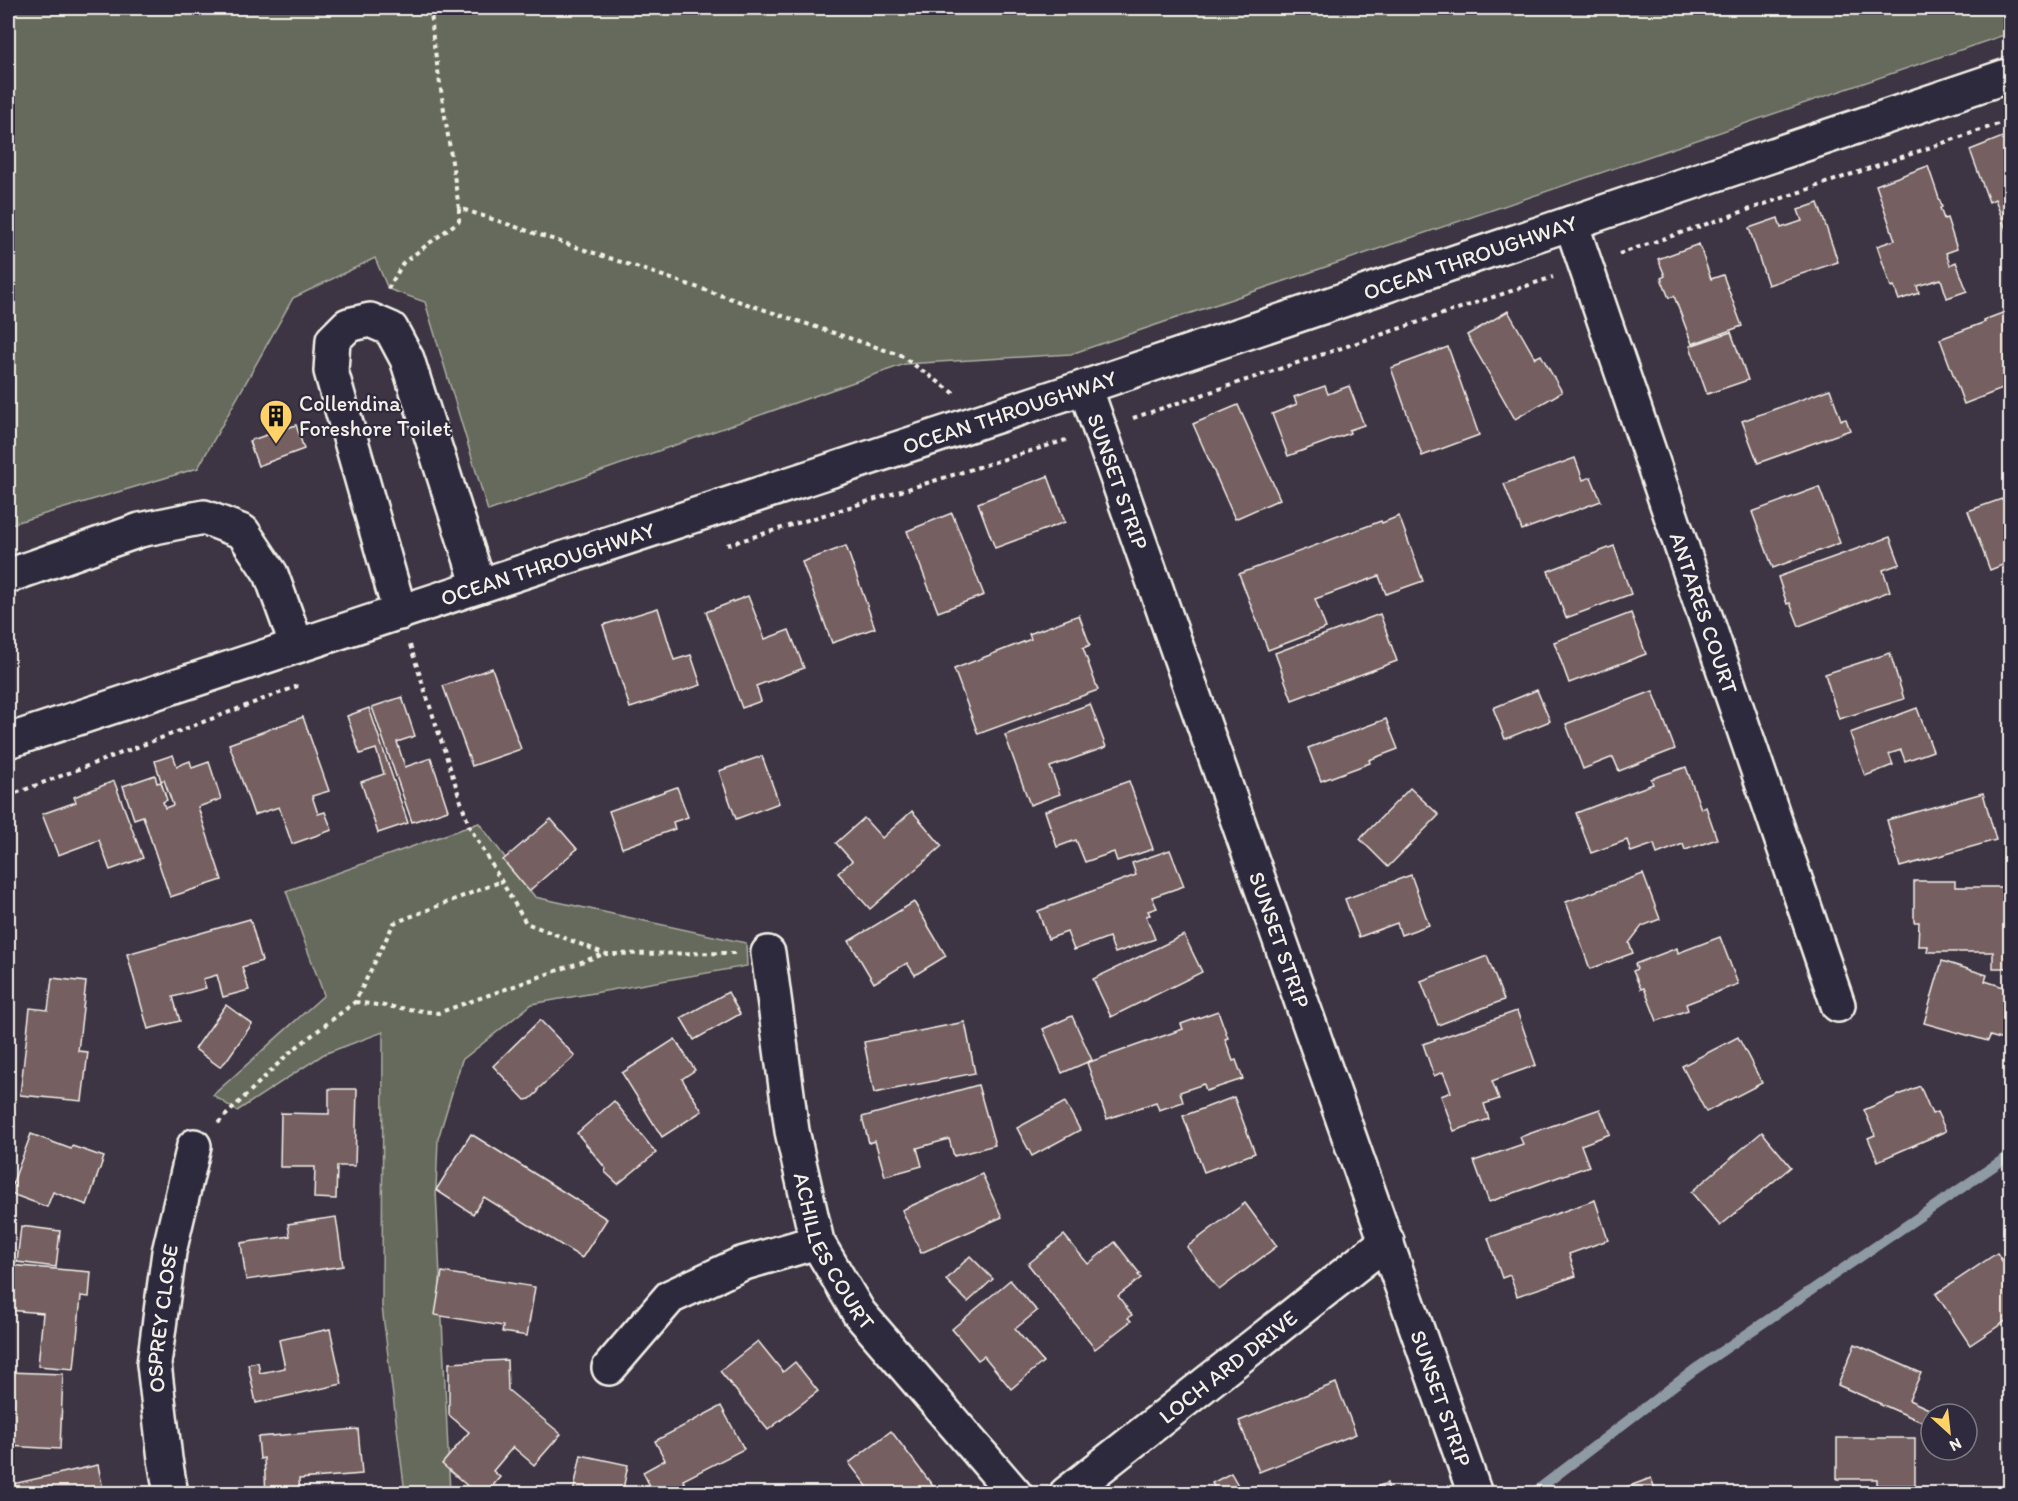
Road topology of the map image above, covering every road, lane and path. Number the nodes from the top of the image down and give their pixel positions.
1 (431, 8) edge
2 (2010, 75) edge
3 (2010, 120) edge
4 (459, 208) junction
5 (1571, 223) junction
6 (1585, 266) junction
7 (370, 320) junction
8 (1085, 387) junction
9 (989, 418) junction
10 (1100, 429) junction
11 (727, 545) dead end
12 (8, 576) edge
13 (479, 586) junction
14 (400, 613) junction
15 (297, 646) junction
16 (309, 682) dead end
17 (8, 741) edge
18 (8, 796) edge
19 (502, 881) junction
20 (768, 953) joint
21 (606, 954) junction
22 (355, 1002) junction
23 (1838, 1005) dead end
24 (194, 1146) joint
25 (1387, 1240) junction
26 (817, 1242) junction
27 (609, 1368) dead end
28 (171, 1494) edge
29 (1015, 1494) edge
30 (1066, 1494) edge
31 (1475, 1494) edge

1 - 4 path
2 - 5 street, OCEAN THROUGHWAY
3 - 6 path
4 - 7 path
4 - 9 path
5 - 6 street, ANTARES COURT
5 - 8 street, OCEAN THROUGHWAY
6 - 10 path
6 - 23 street, ANTARES COURT
7 - 13 street
7 - 14 street
8 - 9 street, OCEAN THROUGHWAY
8 - 10 street, SUNSET STRIP
9 - 13 street, OCEAN THROUGHWAY
10 - 11 path
10 - 25 street, SUNSET STRIP
12 - 15 street
13 - 14 street, OCEAN THROUGHWAY
14 - 15 street, OCEAN THROUGHWAY
14 - 19 path
15 - 17 street, OCEAN THROUGHWAY
16 - 18 path
19 - 21 path
19 - 22 path
20 - 21 path
20 - 26 street, ACHILLES COURT
21 - 22 path
22 - 24 path
24 - 28 street, OSPREY CLOSE
25 - 30 street, LOCH ARD DRIVE
25 - 31 street, SUNSET STRIP
26 - 27 street
26 - 29 street, ACHILLES COURT

